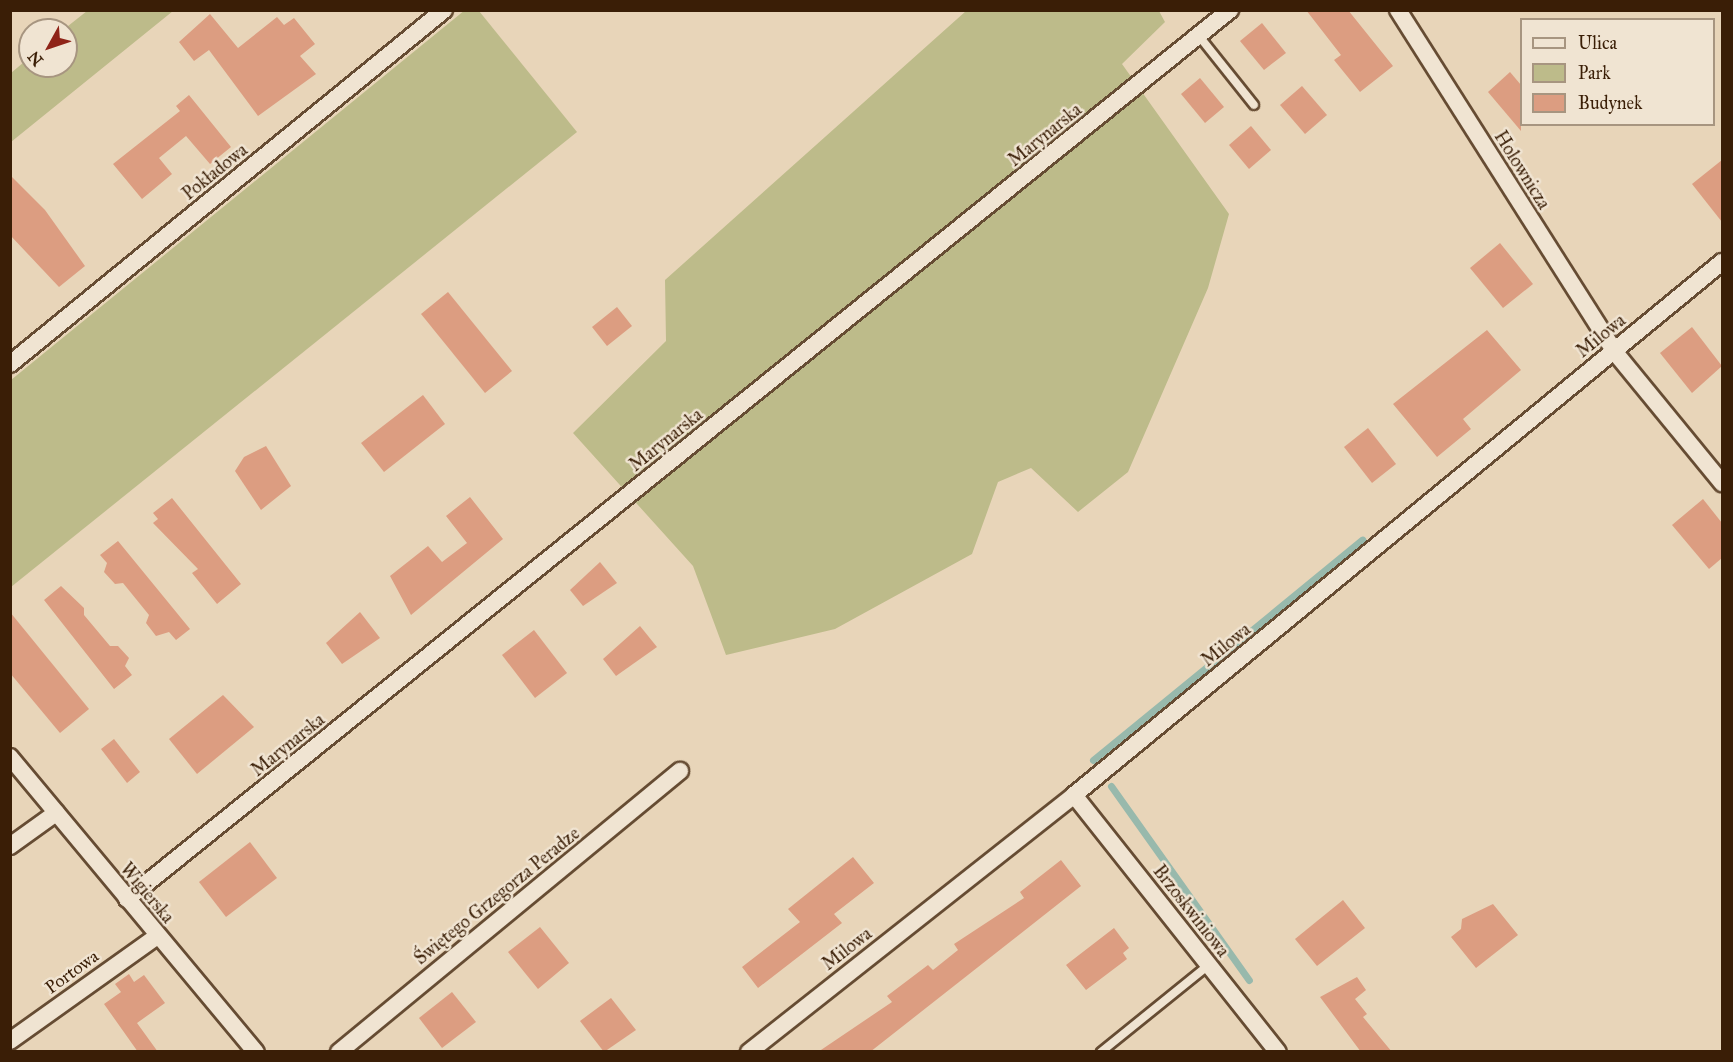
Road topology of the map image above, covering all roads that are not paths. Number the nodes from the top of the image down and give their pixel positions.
1 (444, 10) edge
2 (1230, 10) edge
3 (1398, 10) edge
4 (1199, 36) junction
5 (1254, 105) dead end
6 (1722, 262) edge
7 (1614, 351) junction
8 (10, 364) edge
9 (1722, 483) edge
10 (10, 757) edge
11 (680, 771) dead end
12 (1074, 795) junction
13 (56, 813) junction
14 (10, 846) edge
15 (127, 899) junction
16 (157, 936) junction
17 (1209, 965) junction
18 (10, 1041) edge
19 (256, 1052) edge
20 (339, 1052) edge
21 (749, 1052) edge
22 (1101, 1052) edge
23 (1278, 1052) edge

1 - 8 street, Pokładowa
2 - 4 street, Marynarska
3 - 7 street, Holownicza
4 - 5 lane
4 - 15 street, Marynarska
6 - 7 street, Milowa
7 - 9 street, Holownicza
7 - 12 street, Milowa
10 - 13 street, Wigierska
11 - 20 street, Świętego Grzegorza Peradze
12 - 17 street, Brzoskwiniowa
12 - 21 street, Milowa
13 - 14 street
13 - 15 street, Wigierska
15 - 16 street, Wigierska
16 - 18 street, Portowa
16 - 19 street, Wigierska
17 - 22 lane
17 - 23 street, Brzoskwiniowa

